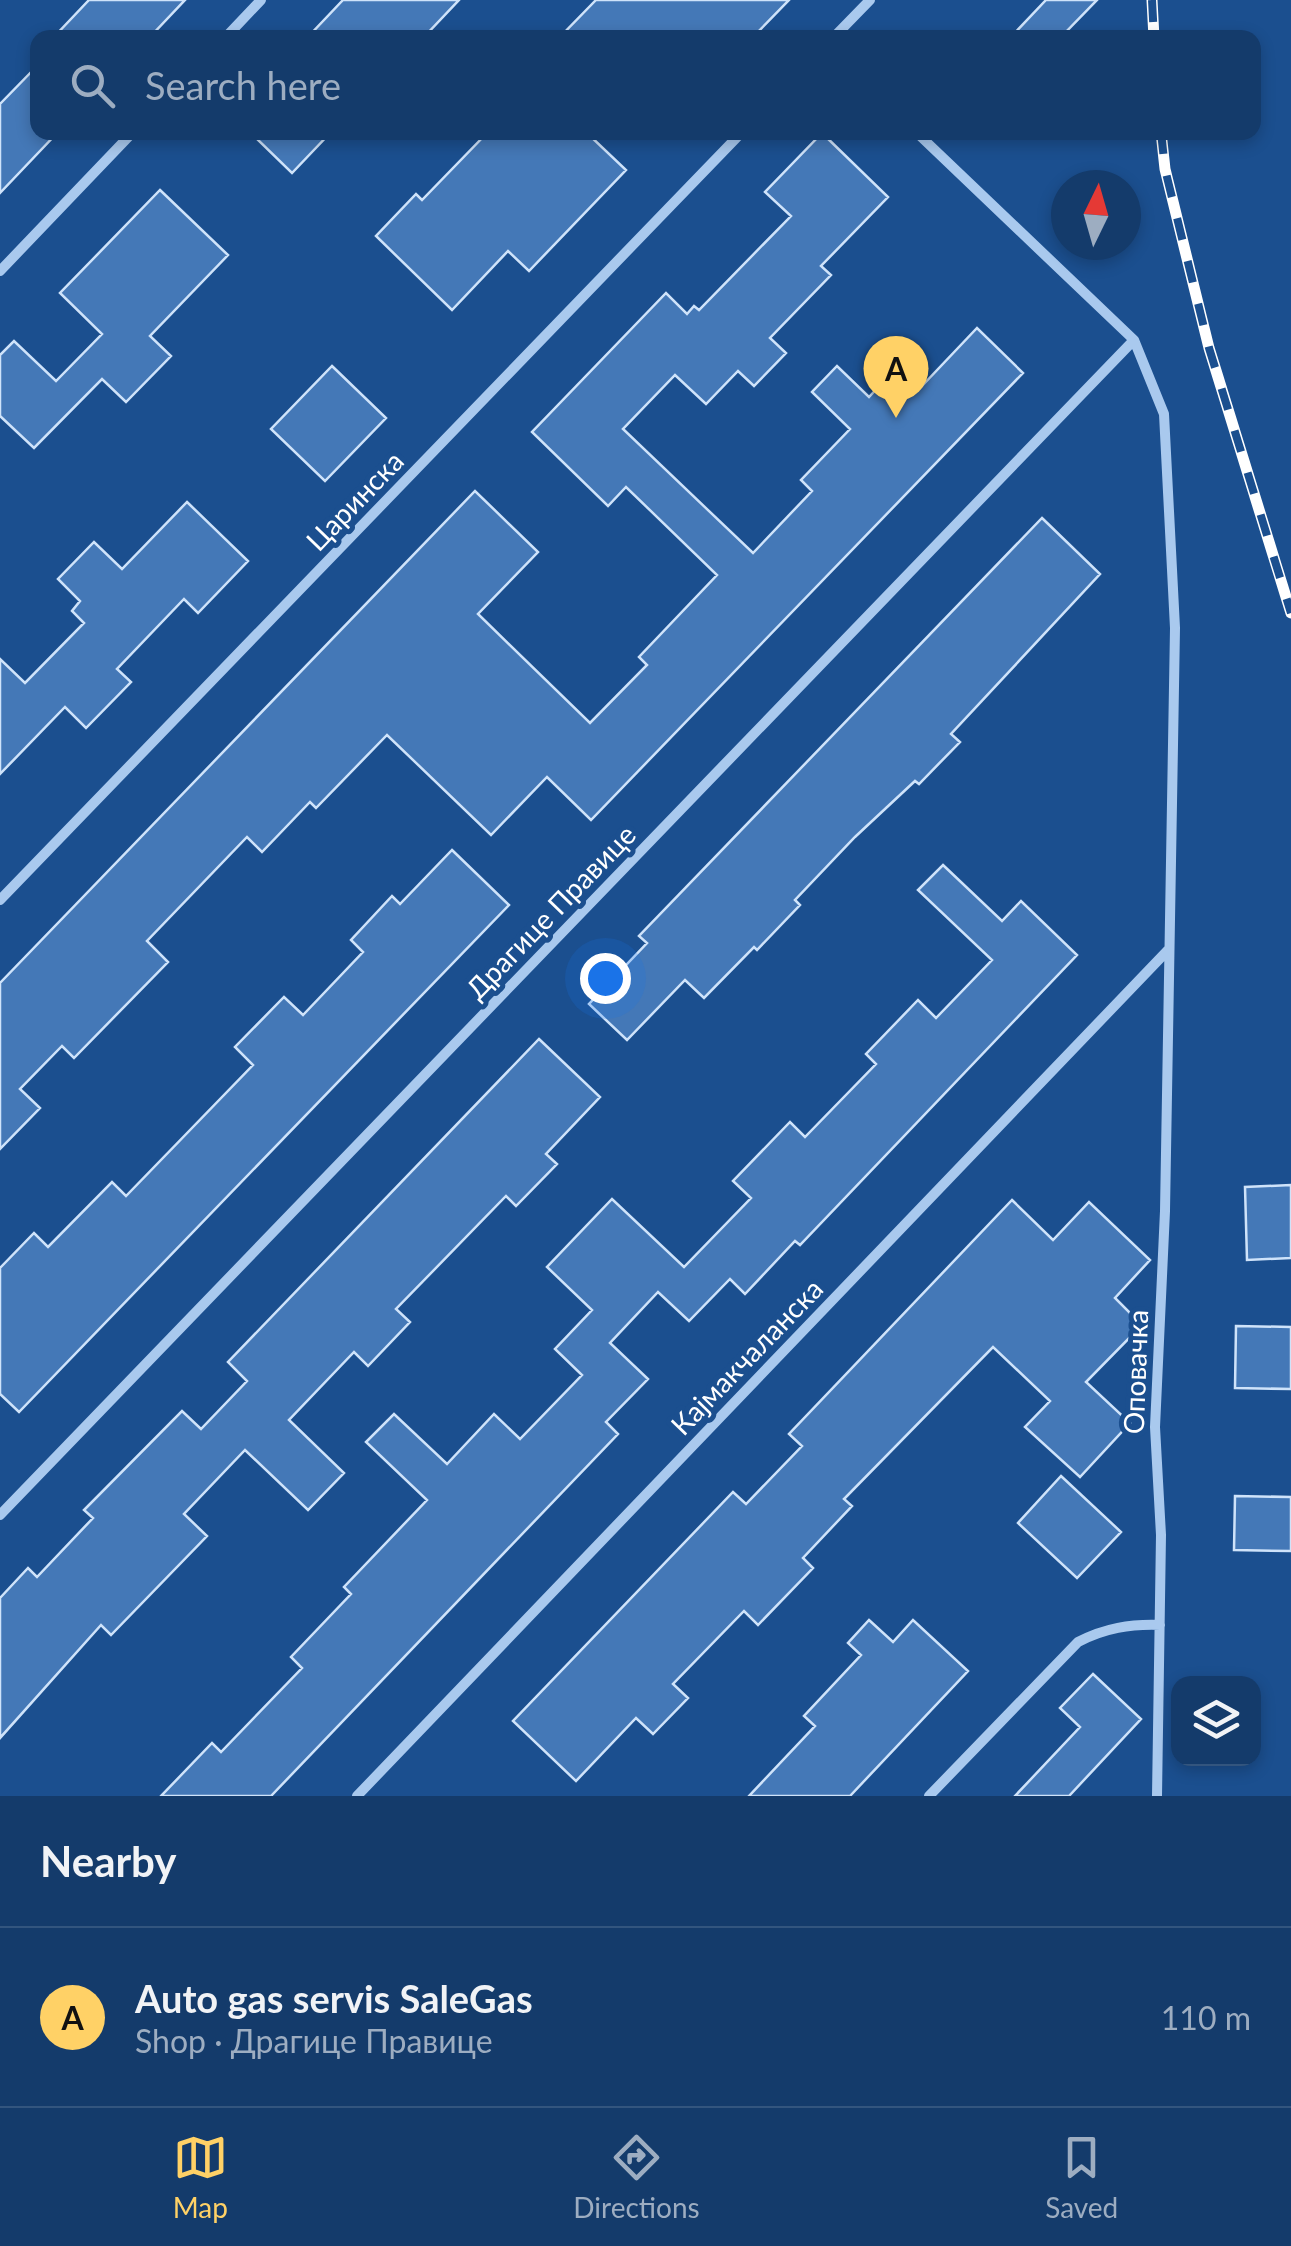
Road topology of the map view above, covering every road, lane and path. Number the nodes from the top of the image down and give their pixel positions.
1 (261, 0) edge
2 (870, 0) edge
3 (233, 30) edge
4 (842, 30) edge
5 (126, 140) edge
6 (734, 140) edge
7 (924, 140) edge
8 (0, 271) edge
9 (1134, 340) junction
10 (0, 900) edge
11 (1168, 950) junction
12 (0, 1515) edge
13 (1160, 1625) junction
14 (357, 1796) edge
15 (929, 1796) edge
16 (1157, 1796) edge

1 - 3 street
2 - 4 street
5 - 8 street
6 - 10 street, Царинска
7 - 9 street
9 - 11 street, Оповачка
9 - 12 street, Драгице Правице
11 - 13 street, Оповачка
11 - 14 street, Кајмакчаланска
13 - 15 street
13 - 16 street, Оповачка

